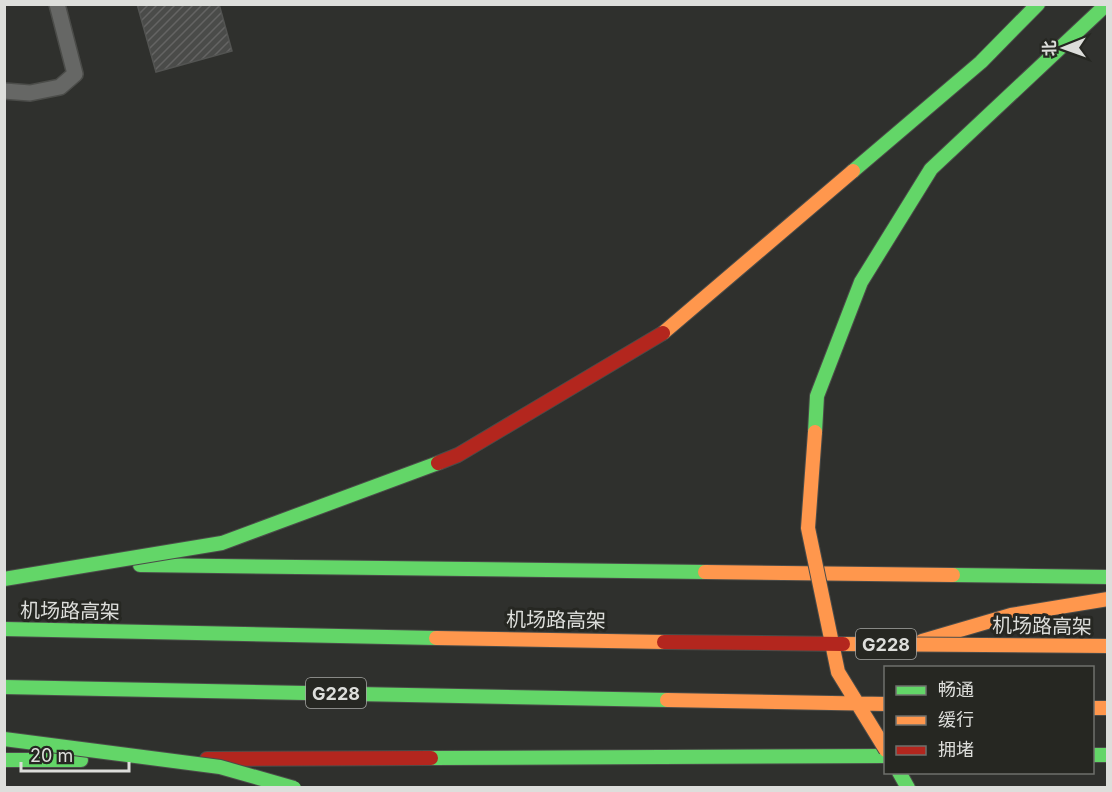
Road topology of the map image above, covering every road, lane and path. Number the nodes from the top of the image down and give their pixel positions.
1 (57, 4) edge
2 (1038, 4) edge
3 (1107, 4) edge
4 (4, 91) edge
5 (16, 564) dead end
6 (1107, 577) edge
7 (4, 579) edge
8 (1107, 599) edge
9 (4, 629) edge
10 (912, 644) junction
11 (1107, 646) edge
12 (4, 687) edge
13 (884, 704) edge
14 (4, 739) edge
15 (884, 748) edge
16 (884, 756) edge
17 (4, 760) edge
18 (900, 774) edge
19 (294, 788) edge
20 (908, 788) edge

1 - 4 lane
2 - 7 main road, bridge
3 - 15 main road, bridge
5 - 6 main road
8 - 10 main road
9 - 10 main road, 机场路高架 / G228, bridge
10 - 11 main road, 机场路高架 / G228, bridge
12 - 13 main road, G228, bridge
14 - 19 main road, bridge
16 - 17 main road
18 - 20 main road

